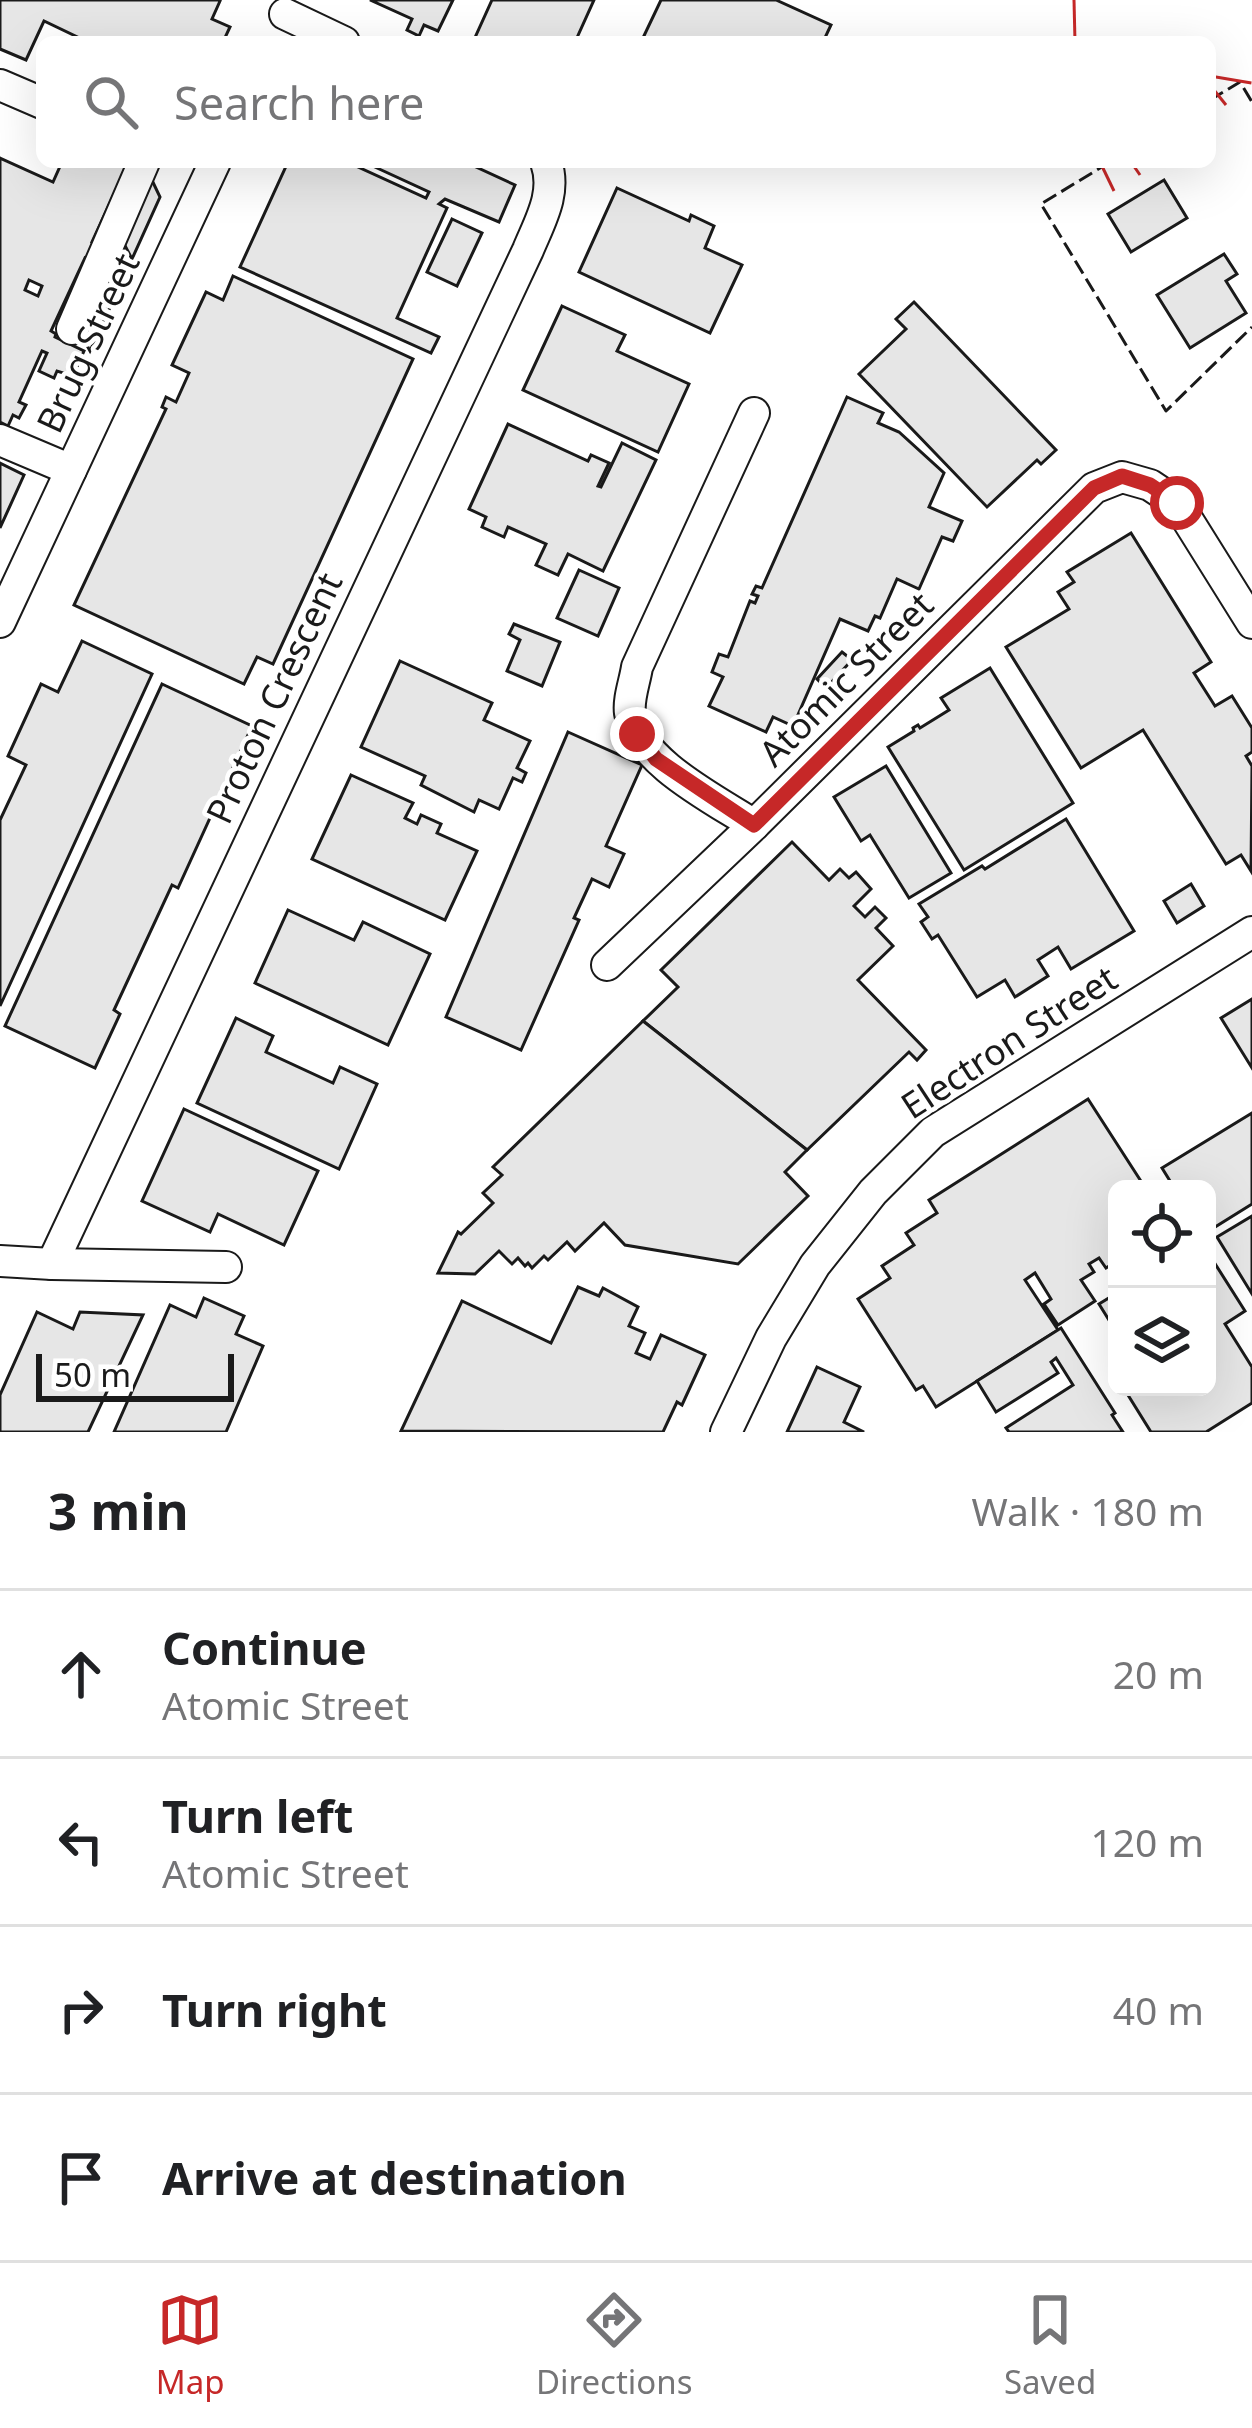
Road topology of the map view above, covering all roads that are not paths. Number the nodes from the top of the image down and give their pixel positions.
1 (283, 18) edge
2 (329, 36) edge
3 (0, 85) edge
4 (36, 101) edge
5 (141, 168) edge
6 (212, 168) edge
7 (548, 168) edge
8 (72, 329) dead end
9 (754, 413) dead end
10 (0, 440) edge
11 (71, 470) junction
12 (0, 622) edge
13 (1252, 623) edge
14 (754, 825) junction
15 (1252, 932) edge
16 (607, 965) dead end
17 (0, 1261) edge
18 (52, 1264) junction
19 (226, 1267) dead end
20 (726, 1432) edge

1 - 2 street
3 - 4 street
5 - 8 street
6 - 11 street, Brug Street
7 - 18 street, Proton Crescent
9 - 14 street
10 - 11 street
11 - 12 street, Brug Street
13 - 14 street, Atomic Street
14 - 16 street, Atomic Street
15 - 20 street, Electron Street
17 - 18 street
18 - 19 street

